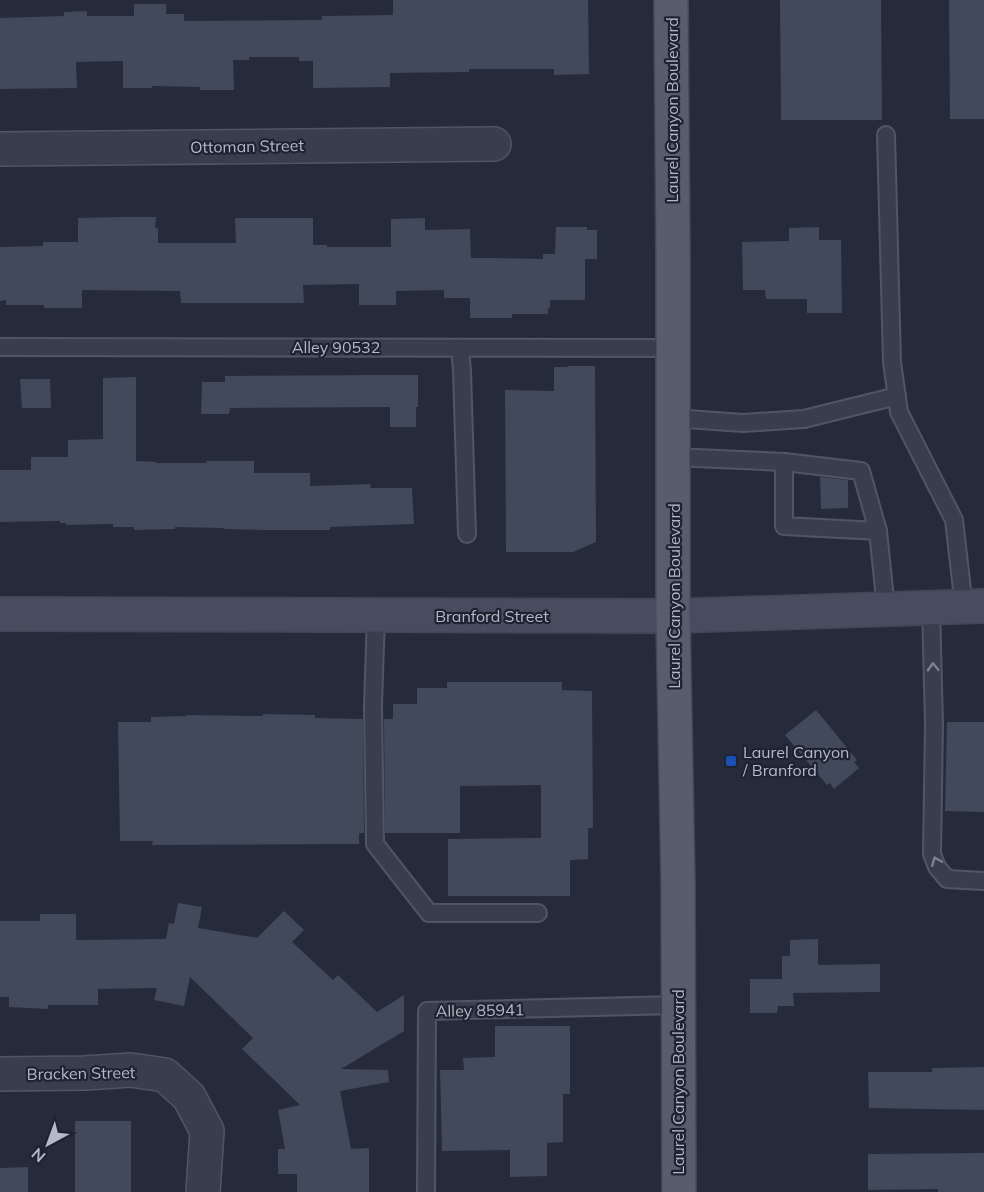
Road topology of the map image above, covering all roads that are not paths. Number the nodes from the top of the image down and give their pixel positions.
1 (671, 0) edge
2 (886, 135) dead end
3 (494, 144) dead end
4 (0, 149) edge
5 (0, 347) edge
6 (460, 348) junction
7 (673, 348) junction
8 (897, 396) junction
9 (673, 418) junction
10 (673, 457) junction
11 (784, 462) junction
12 (878, 531) junction
13 (467, 534) dead end
14 (974, 607) edge
15 (931, 608) junction
16 (886, 609) junction
17 (0, 614) edge
18 (376, 615) junction
19 (673, 616) junction
20 (984, 881) edge
21 (538, 913) dead end
22 (678, 1005) junction
23 (0, 1074) edge
24 (203, 1192) edge
25 (426, 1192) edge
26 (678, 1192) edge

1 - 7 main road, Laurel Canyon Boulevard
2 - 8 lane
3 - 4 street, Ottoman Street
5 - 6 lane, Alley 90532
6 - 7 lane, Alley 90532
6 - 13 lane
7 - 9 main road, Laurel Canyon Boulevard
8 - 9 lane
8 - 14 lane
9 - 10 main road, Laurel Canyon Boulevard
10 - 11 lane
10 - 19 main road, Laurel Canyon Boulevard
11 - 12 lane
11 - 12 lane
12 - 16 lane
14 - 15 main road, Branford Street
15 - 16 main road, Branford Street
20 -> 15 lane
16 - 19 main road, Branford Street
17 - 18 main road, Branford Street
18 - 19 main road, Branford Street
18 - 21 lane
19 - 22 main road, Laurel Canyon Boulevard
22 - 25 lane, Alley 85941
22 - 26 main road, Laurel Canyon Boulevard
23 - 24 street, Bracken Street

